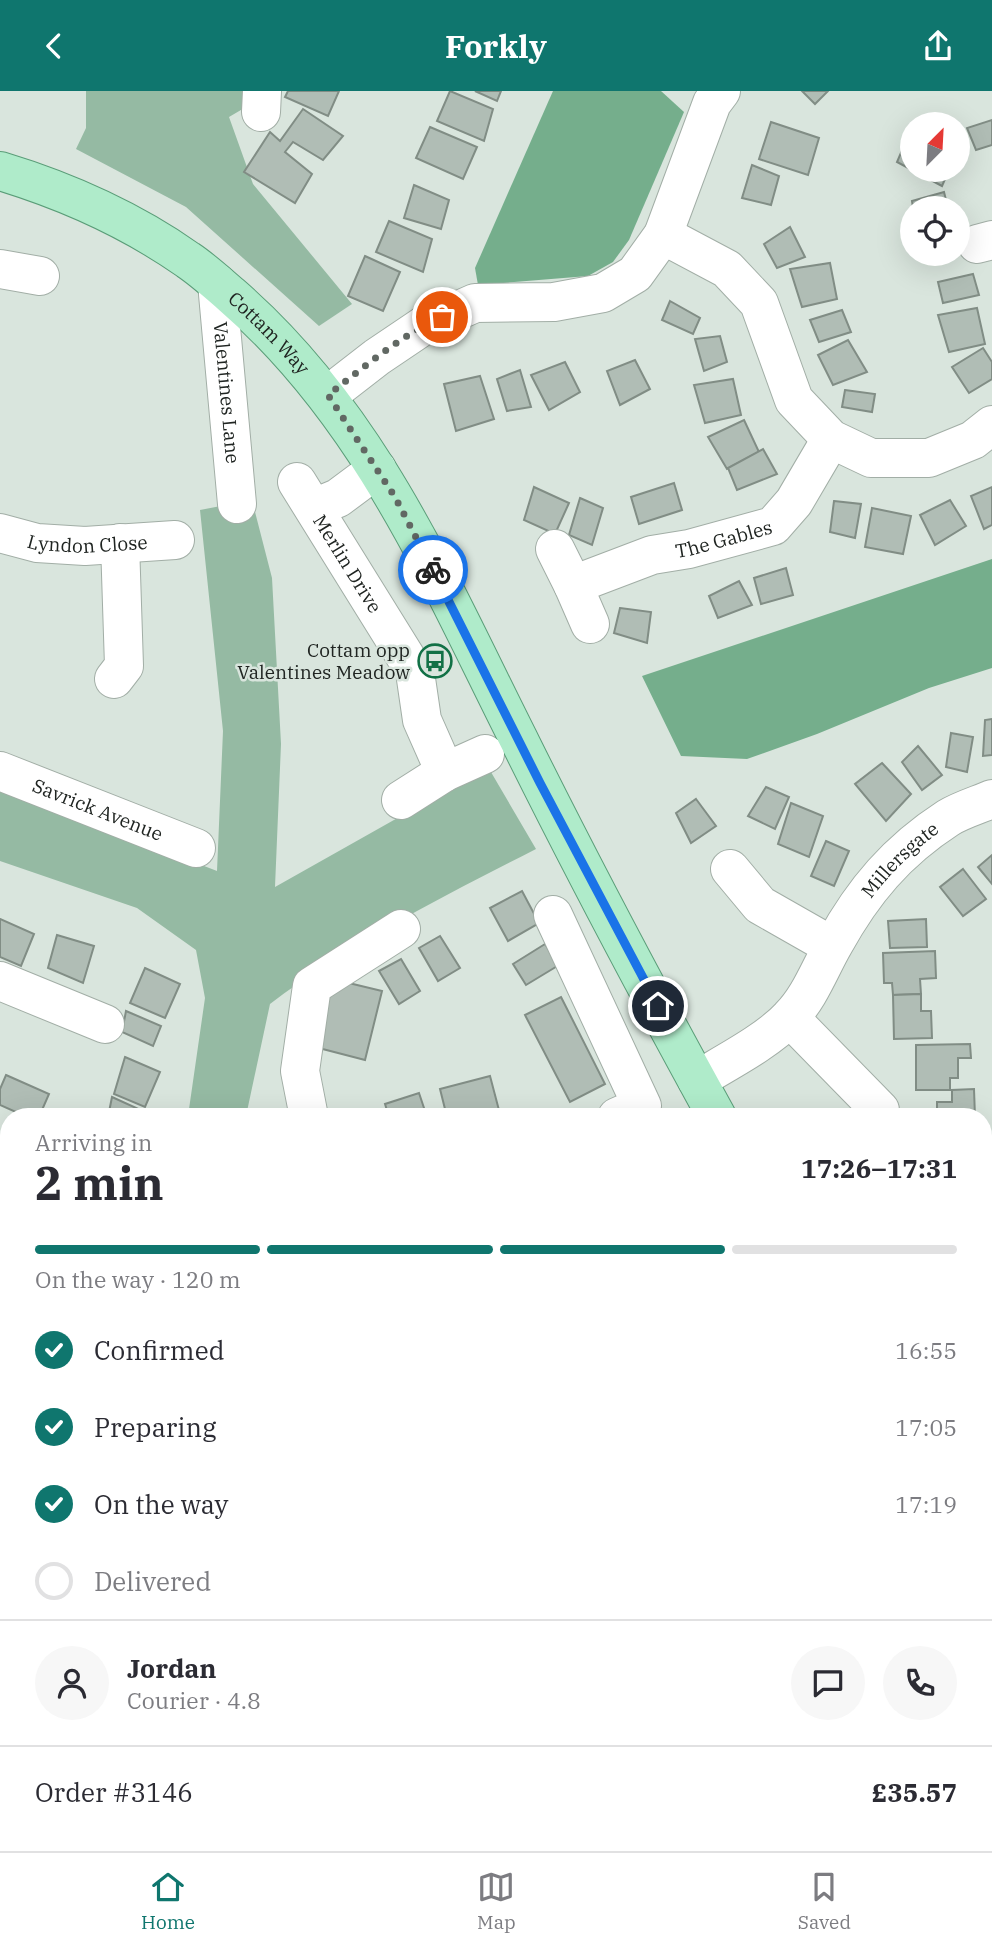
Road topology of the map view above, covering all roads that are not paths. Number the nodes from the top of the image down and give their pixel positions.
1 (709, 95) edge
2 (0, 170) edge
3 (663, 235) junction
4 (0, 269) edge
5 (40, 276) dead end
6 (217, 283) junction
7 (328, 395) junction
8 (992, 425) edge
9 (831, 439) junction
10 (377, 469) junction
11 (237, 504) dead end
12 (0, 534) edge
13 (175, 540) dead end
14 (120, 543) junction
15 (555, 549) dead end
16 (573, 585) junction
17 (590, 624) dead end
18 (114, 679) dead end
19 (485, 754) dead end
20 (0, 771) edge
21 (445, 772) junction
22 (992, 799) edge
23 (401, 800) dead end
24 (196, 848) dead end
25 (730, 869) dead end
26 (553, 915) dead end
27 (401, 929) dead end
28 (832, 946) junction
29 (0, 981) edge
30 (790, 1018) junction
31 (105, 1024) dead end
32 (697, 1080) junction
33 (307, 1108) edge
34 (629, 1108) edge
35 (712, 1108) edge
36 (878, 1108) edge

1 - 3 street
2 - 6 main road, Cottam Way
3 - 7 street
3 - 9 street
4 - 5 street
6 - 7 main road, Cottam Way
6 - 11 street, Valentines Lane
7 - 10 main road, Cottam Way
8 - 9 street
9 - 16 street, The Gables
10 - 21 street, Merlin Drive
10 - 32 main road, Cottam Way
12 - 14 street, Lyndon Close
13 - 14 street, Lyndon Close
14 - 18 street
15 - 16 street
16 - 17 street
19 - 21 street
20 - 24 street, Savrick Avenue
21 - 23 street
22 - 28 street, Millersgate
25 - 28 street
26 - 34 street
27 - 33 street
28 - 30 street, Millersgate
29 - 31 street
30 - 32 street, Millersgate
30 - 36 street
32 - 35 main road, Cottam Way

